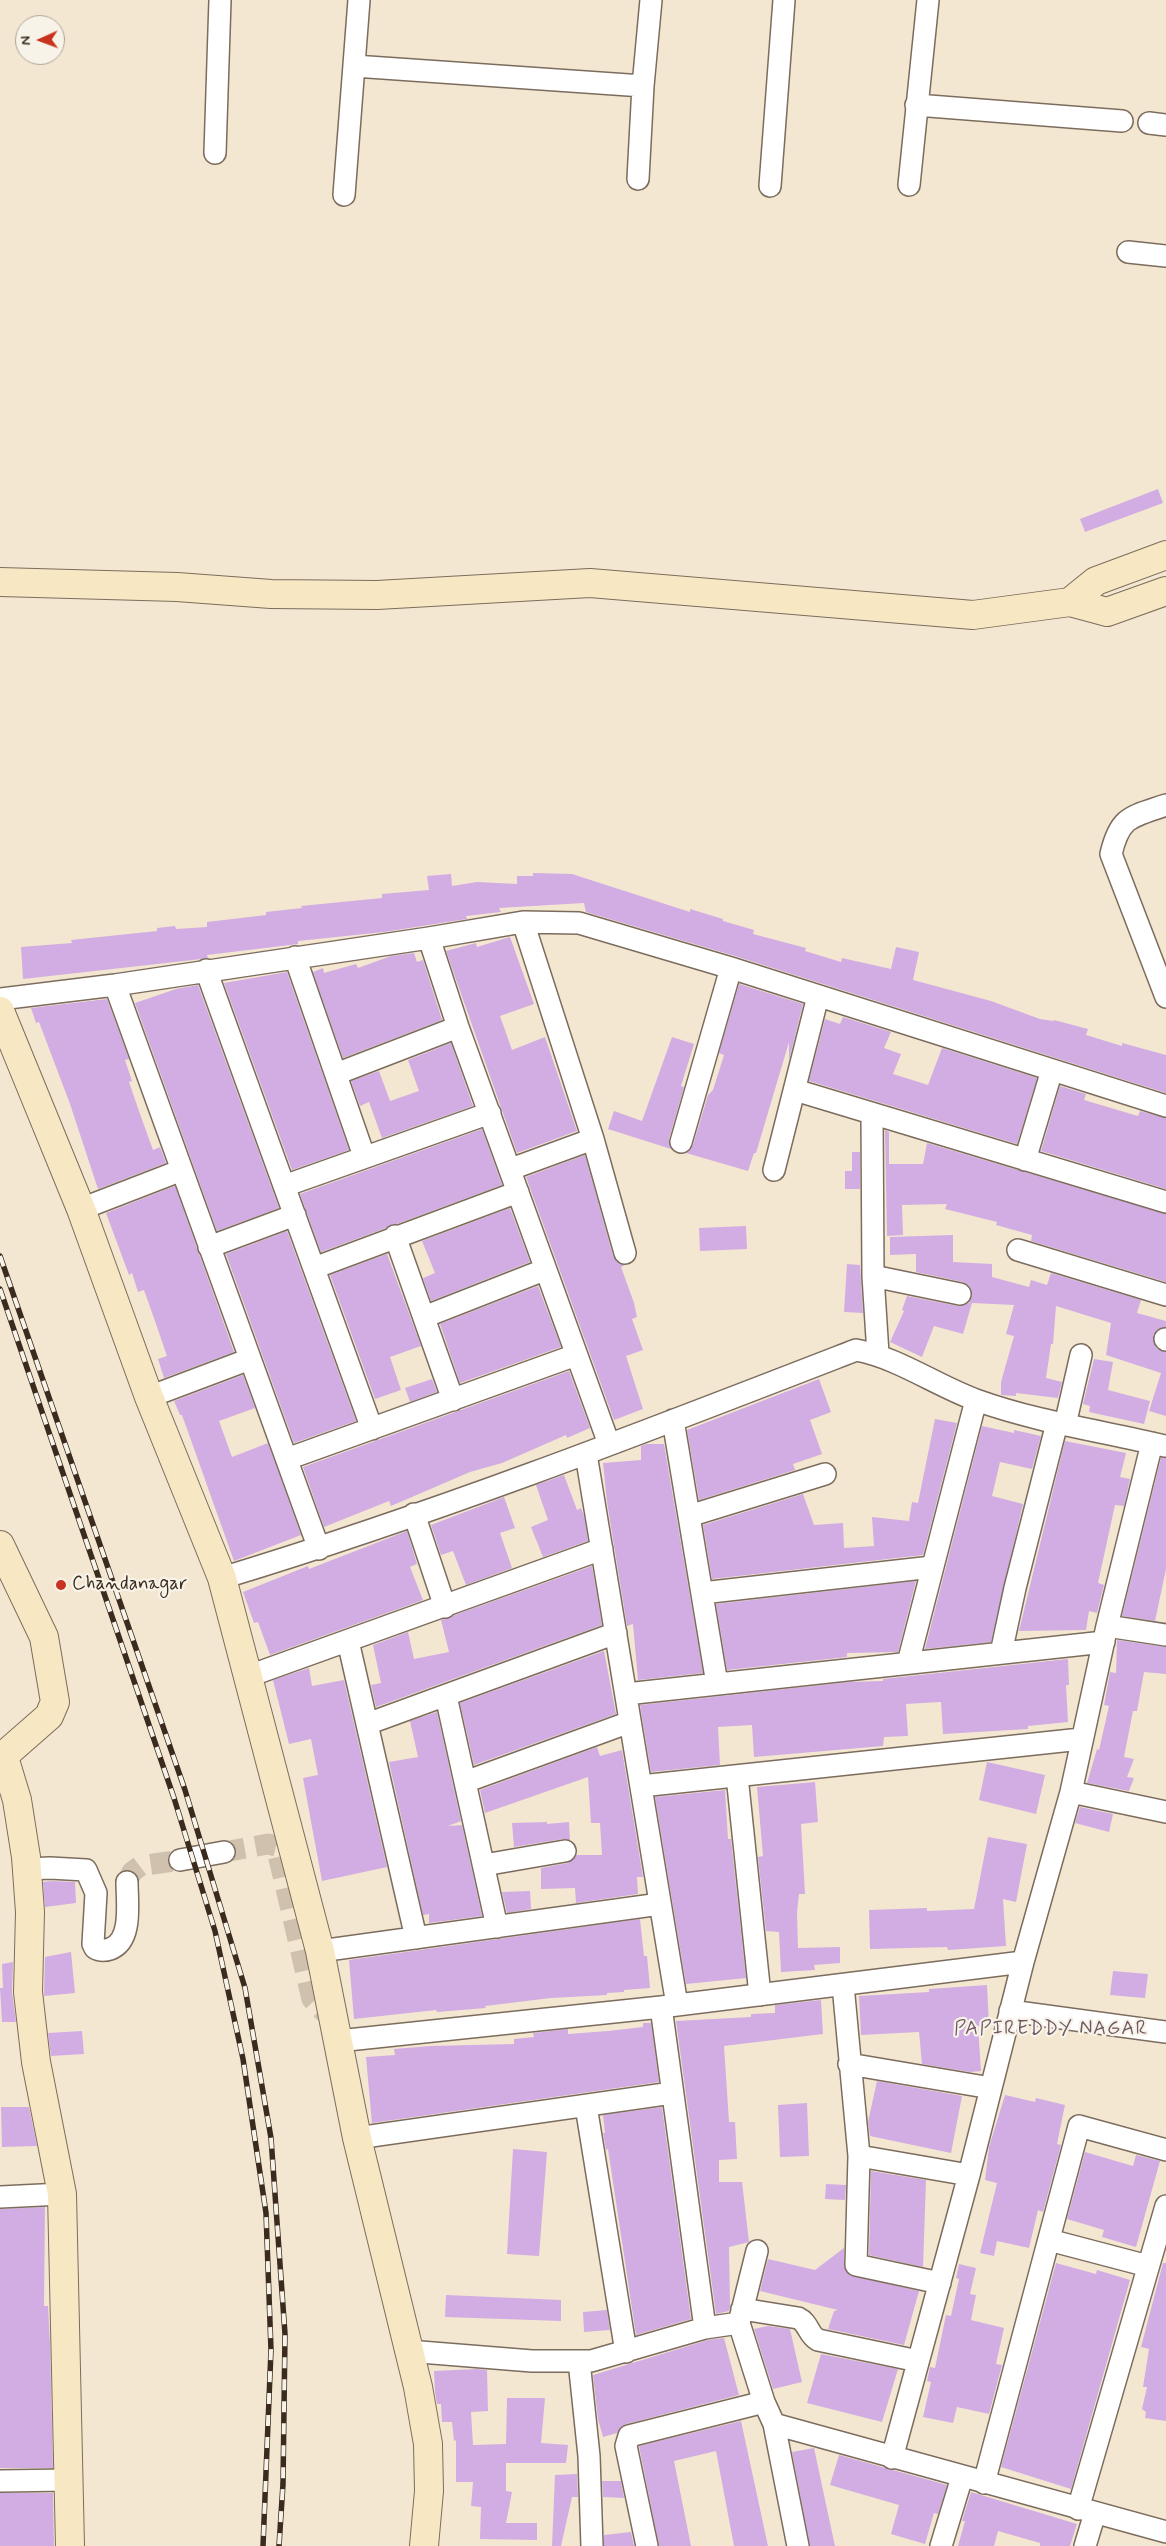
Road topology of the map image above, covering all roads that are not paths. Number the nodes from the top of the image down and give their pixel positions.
1 (220, 0) edge
2 (359, 0) edge
3 (651, 0) edge
4 (784, 0) edge
5 (928, 0) edge
6 (354, 66) junction
7 (643, 86) junction
8 (916, 105) junction
9 (1122, 121) dead end
10 (215, 153) dead end
11 (638, 179) dead end
12 (908, 185) dead end
13 (770, 186) dead end
14 (344, 196) dead end
15 (1128, 252) dead end
16 (1166, 256) edge
17 (1166, 555) edge
18 (0, 582) edge
19 (1166, 591) edge
20 (1070, 602) junction
21 (1166, 805) edge
22 (523, 922) junction
23 (429, 938) junction
24 (295, 957) junction
25 (731, 968) junction
26 (206, 970) junction
27 (115, 985) junction
28 (818, 996) junction
29 (1166, 997) edge
30 (0, 999) edge
31 (0, 1011) edge
32 (458, 1027) junction
33 (1052, 1070) junction
34 (336, 1074) junction
35 (795, 1090) junction
36 (1166, 1106) edge
37 (490, 1113) junction
38 (872, 1114) junction
39 (593, 1139) junction
40 (681, 1142) dead end
41 (364, 1156) junction
42 (1025, 1160) junction
43 (511, 1169) junction
44 (182, 1170) junction
45 (774, 1170) dead end
46 (284, 1186) junction
47 (518, 1192) junction
48 (1166, 1202) edge
49 (81, 1209) junction
50 (295, 1215) junction
51 (395, 1236) junction
52 (209, 1247) junction
53 (1018, 1250) dead end
54 (625, 1253) dead end
55 (314, 1268) junction
56 (544, 1270) junction
57 (872, 1276) junction
58 (960, 1294) dead end
59 (1166, 1295) edge
60 (424, 1317) junction
61 (878, 1354) junction
62 (1081, 1355) dead end
63 (576, 1356) junction
64 (250, 1359) junction
65 (149, 1397) junction
66 (453, 1400) junction
67 (976, 1400) junction
68 (674, 1420) junction
69 (1061, 1424) junction
70 (372, 1429) junction
71 (609, 1444) junction
72 (1159, 1445) edge
73 (586, 1454) junction
74 (287, 1459) junction
75 (825, 1474) dead end
76 (414, 1514) junction
77 (689, 1516) junction
78 (0, 1545) edge
79 (319, 1549) junction
80 (602, 1549) junction
81 (932, 1567) junction
82 (222, 1578) junction
83 (702, 1593) junction
84 (445, 1607) junction
85 (616, 1633) junction
86 (1105, 1634) junction
87 (1166, 1635) edge
88 (348, 1642) junction
89 (1001, 1653) junction
90 (908, 1663) junction
91 (249, 1676) junction
92 (717, 1684) junction
93 (626, 1694) junction
94 (446, 1696) junction
95 (630, 1722) junction
96 (367, 1724) junction
97 (1081, 1739) junction
98 (1, 1754) edge
99 (738, 1776) junction
100 (465, 1782) junction
101 (641, 1786) junction
102 (1071, 1792) junction
103 (1166, 1812) edge
104 (565, 1851) dead end
105 (224, 1852) tunnel mouth
106 (180, 1860) tunnel mouth
107 (484, 1866) junction
108 (27, 1869) junction
109 (128, 1882) tunnel mouth
110 (660, 1904) junction
111 (497, 1927) junction
112 (416, 1938) junction
113 (320, 1951) junction
114 (1022, 1962) junction
115 (843, 1985) junction
116 (760, 1994) junction
117 (669, 2006) junction
118 (1010, 2011) junction
119 (1166, 2032) edge
120 (338, 2041) junction
121 (849, 2064) junction
122 (991, 2088) junction
123 (672, 2093) junction
124 (586, 2106) junction
125 (357, 2138) junction
126 (1166, 2150) edge
127 (859, 2156) junction
128 (969, 2175) junction
129 (62, 2194) junction
130 (0, 2197) edge
131 (1166, 2206) edge
132 (1049, 2240) junction
133 (757, 2251) dead end
134 (1148, 2266) junction
135 (940, 2283) junction
136 (741, 2316) junction
137 (705, 2328) junction
138 (408, 2351) junction
139 (626, 2352) junction
140 (579, 2361) junction
141 (918, 2361) junction
142 (764, 2402) junction
143 (774, 2424) junction
144 (892, 2458) junction
145 (962, 2477) junction
146 (69, 2480) junction
147 (0, 2481) edge
148 (984, 2483) junction
149 (1086, 2511) junction
150 (1166, 2532) edge
151 (70, 2546) edge
152 (424, 2546) edge
153 (592, 2546) edge
154 (648, 2546) edge
155 (798, 2546) edge
156 (940, 2546) edge
157 (1085, 2546) edge

1 - 10 street
2 - 6 street
3 - 7 street
4 - 13 street
5 - 8 street
6 - 7 street
6 - 14 street
7 - 11 street
8 - 9 street
8 - 12 street
15 - 16 street
17 - 20 street
18 - 20 street
19 - 20 street
21 - 29 street
22 - 23 street
22 - 25 street
22 - 39 street
23 - 24 street
23 - 32 street
24 - 26 street
24 - 34 street
25 - 28 street
25 - 40 street
26 - 27 street
26 - 46 street
27 - 30 street
27 - 44 street
28 - 33 street
28 - 35 street
31 - 49 street
32 - 34 street
32 - 37 street
33 - 36 street
33 - 42 street
34 - 41 street
35 - 38 street
35 - 45 street
37 - 41 street
37 - 43 street
38 - 42 street
38 - 57 street
39 - 43 street
39 - 54 street
41 - 46 street
42 - 48 street
43 - 47 street
44 - 49 street
44 - 52 street
46 - 50 street
47 - 51 street
47 - 56 street
49 - 65 street
50 - 52 street
50 - 55 street
51 - 55 street
51 - 60 street
52 - 64 street
53 - 59 street
55 - 70 street
56 - 60 street
56 - 63 street
57 - 58 street
57 - 61 street
60 - 66 street
61 - 67 street
61 - 68 street
62 - 69 street
63 - 66 street
63 - 71 street
64 - 65 street
64 - 74 street
65 - 82 street
66 - 70 street
67 - 69 street
67 - 81 street
68 - 71 street
68 - 77 street
69 - 72 street
69 - 89 street
70 - 74 street
71 - 73 street
72 - 86 street
73 - 76 street
73 - 80 street
74 - 79 street
75 - 77 street
76 - 79 street
76 - 84 street
77 - 83 street
78 - 98 street
79 - 82 street
80 - 84 street
80 - 85 street
81 - 83 street
81 - 90 street
82 - 91 street
83 - 92 street
84 - 88 street
85 - 93 street
85 - 94 street
86 - 87 street
86 - 89 street
86 - 97 street
88 - 91 street
88 - 96 street
89 - 90 street
90 - 92 street
91 - 113 street
92 - 93 street
93 - 95 street
94 - 96 street
94 - 100 street
95 - 100 street
95 - 101 street
96 - 112 street
97 - 99 street
97 - 102 street
98 - 108 street
99 - 101 street
99 - 116 street
100 - 107 street
101 - 110 street
102 - 103 street
102 - 114 street
104 - 107 street
105 - 106 street
107 - 111 street
108 - 109 street
108 - 129 street
110 - 111 street
110 - 117 street
111 - 112 street
112 - 113 street
113 - 120 street
114 - 115 street
114 - 118 street
115 - 116 street
115 - 121 street
116 - 117 street
117 - 120 street
117 - 123 street
118 - 119 street
118 - 122 street
120 - 125 street
121 - 122 street
121 - 127 street
122 - 128 street
123 - 124 street
123 - 137 street
124 - 125 street
124 - 139 street
125 - 138 street
126 - 132 street
127 - 128 street
127 - 135 street
128 - 135 street
129 - 130 street
129 - 146 street
131 - 134 street
132 - 134 street
132 - 148 street
133 - 136 street
134 - 149 street
135 - 141 street
136 - 137 street
136 - 141 street
136 - 142 street
137 - 139 street
138 - 140 street
138 - 152 street
139 - 140 street
140 - 153 street
141 - 144 street
142 - 143 street
142 - 154 street
143 - 144 street
143 - 155 street
144 - 145 street
145 - 148 street
145 - 156 street
146 - 147 street
146 - 151 street
148 - 149 street
149 - 150 street
149 - 157 street

